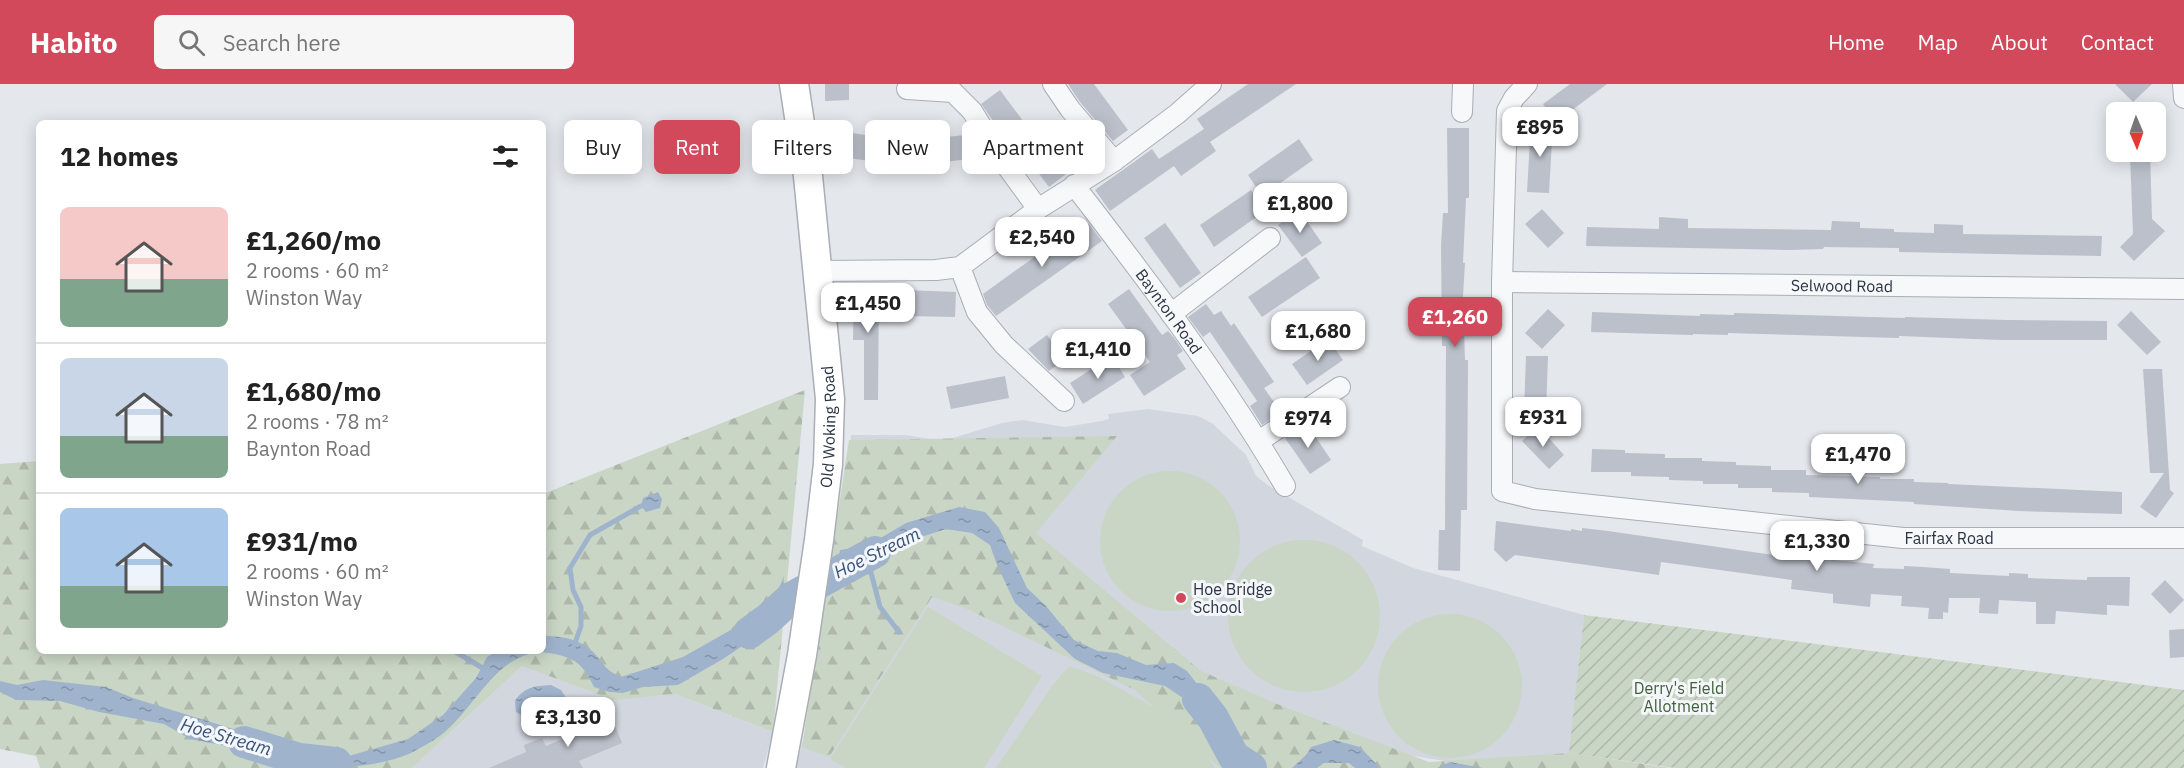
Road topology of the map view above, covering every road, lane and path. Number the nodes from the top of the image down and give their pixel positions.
1 (794, 84) edge
2 (1053, 84) edge
3 (1211, 84) edge
4 (1463, 84) edge
5 (1527, 84) edge
6 (2183, 84) edge
7 (907, 89) dead end
8 (2184, 98) edge
9 (1462, 111) dead end
10 (1114, 161) junction
11 (1074, 185) junction
12 (1038, 209) junction
13 (1270, 238) dead end
14 (960, 267) junction
15 (819, 271) junction
16 (1502, 282) junction
17 (2184, 289) edge
18 (1171, 314) junction
19 (1340, 387) dead end
20 (1064, 401) dead end
21 (1259, 441) junction
22 (1285, 486) dead end
23 (2184, 538) edge
24 (781, 768) edge

1 - 15 main road, Old Woking Road
2 - 10 street
3 - 10 street
4 - 9 street
5 - 16 street
6 - 8 street
7 - 12 street
10 - 11 street
11 - 12 street
11 - 18 street, Baynton Road
12 - 14 street
13 - 18 street
14 - 15 street
14 - 20 street
15 - 24 main road, Old Woking Road
16 - 17 street, Selwood Road
16 - 23 street, Fairfax Road
18 - 21 street, Baynton Road
19 - 21 street
21 - 22 street, Baynton Road

